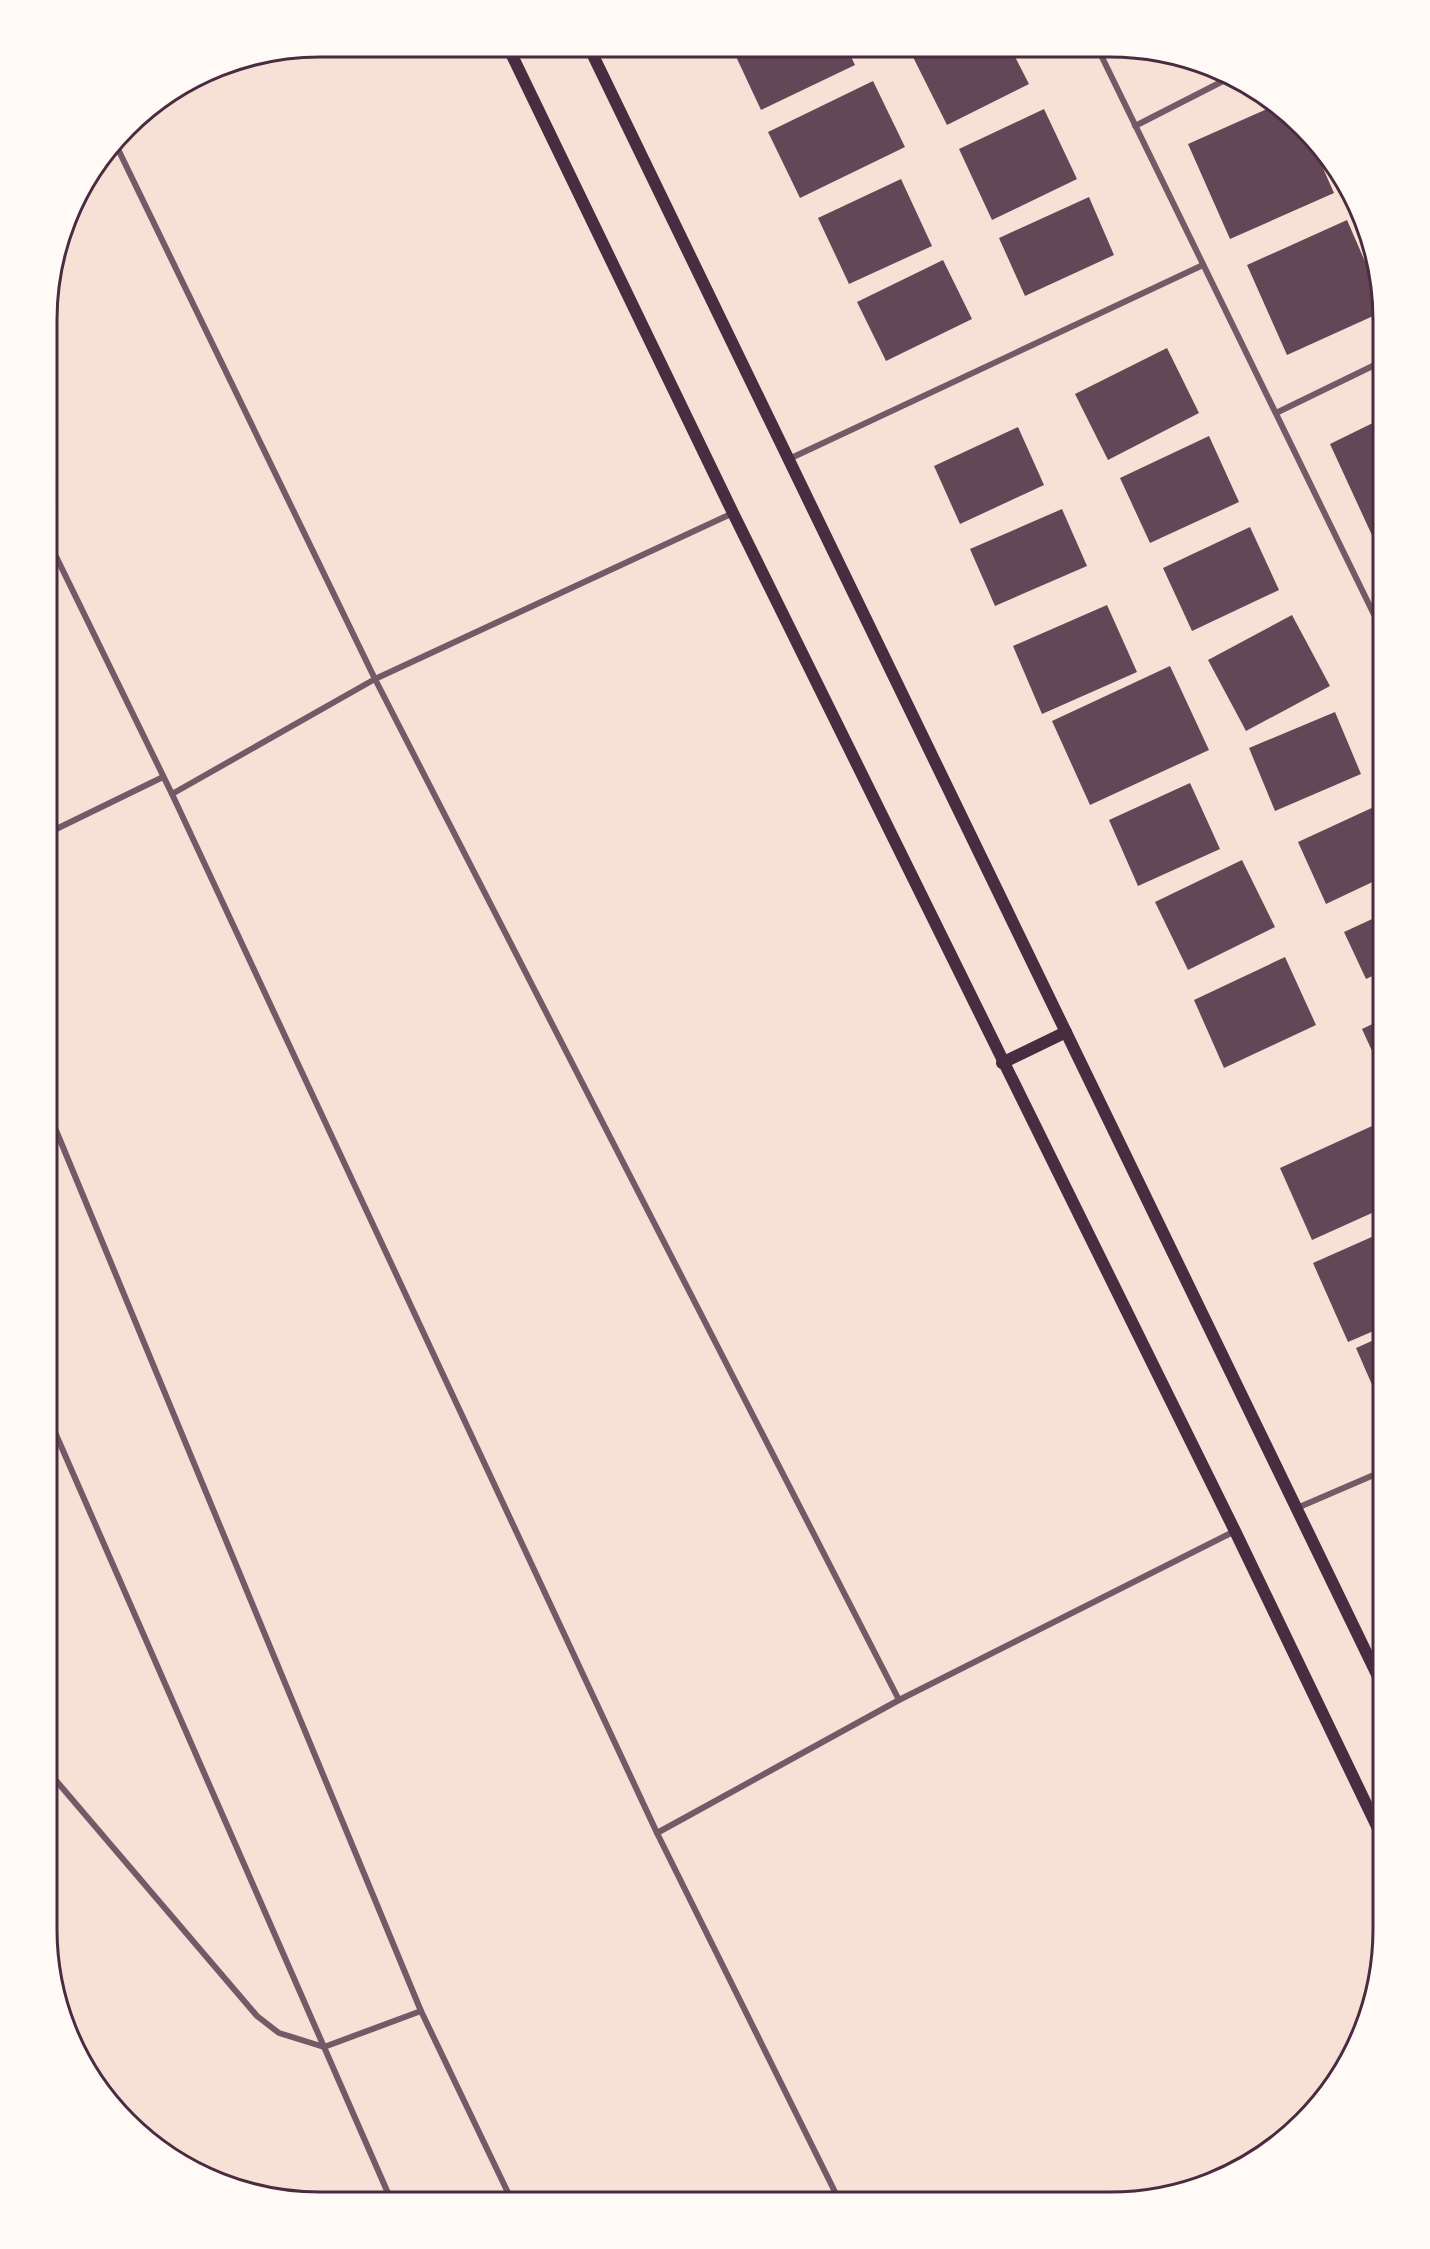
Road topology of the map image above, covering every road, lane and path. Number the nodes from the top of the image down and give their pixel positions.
1 (513, 57) edge
2 (594, 57) edge
3 (1102, 57) edge
4 (1222, 82) edge
5 (1135, 126) junction
6 (118, 151) edge
7 (1203, 265) junction
8 (1373, 366) edge
9 (1276, 413) junction
10 (789, 459) junction
11 (733, 513) junction
12 (57, 559) edge
13 (1373, 612) edge
14 (375, 679) junction
15 (163, 777) junction
16 (172, 794) junction
17 (57, 829) edge
18 (1066, 1032) junction
19 (1002, 1063) junction
20 (57, 1133) edge
21 (57, 1437) edge
22 (1373, 1475) edge
23 (1297, 1508) junction
24 (1235, 1531) junction
25 (1373, 1666) edge
26 (899, 1700) junction
27 (57, 1782) edge
28 (1373, 1818) edge
29 (657, 1833) junction
30 (421, 2011) junction
31 (324, 2047) junction
32 (387, 2192) edge
33 (508, 2192) edge
34 (835, 2192) edge

1 - 11 main road
2 - 10 main road
3 - 5 street
4 - 5 street
5 - 7 street
6 - 14 street
7 - 9 street
7 - 10 street
8 - 9 street
9 - 13 street
10 - 18 main road
11 - 14 street
11 - 19 main road
12 - 15 street
14 - 16 street
14 - 26 street
15 - 16 street
15 - 17 street
16 - 29 street
18 - 19 main road
18 - 23 main road
19 - 24 main road
20 - 30 street
21 - 31 street
22 - 23 street
23 - 25 main road
24 - 26 street
24 - 28 main road
26 - 29 street
27 - 31 street
29 - 34 street
30 - 31 street
30 - 33 street
31 - 32 street

